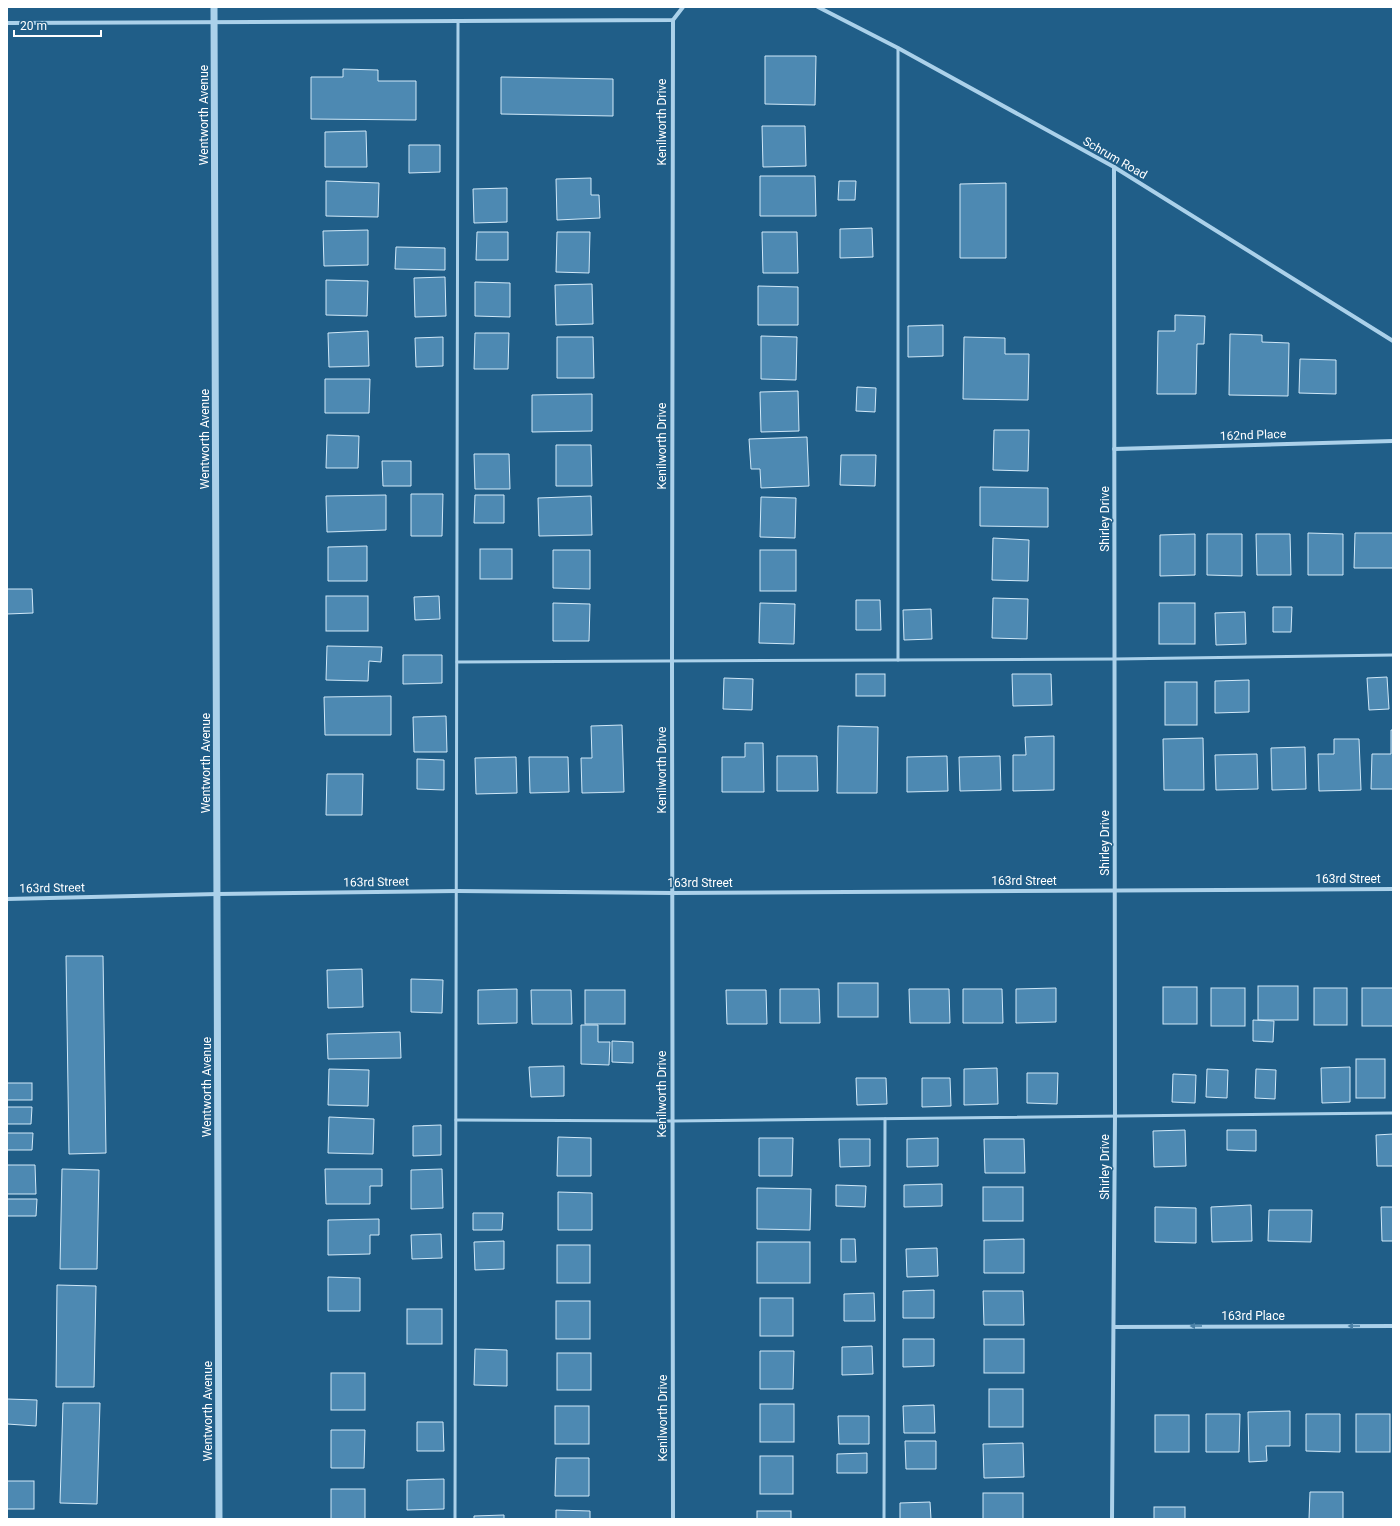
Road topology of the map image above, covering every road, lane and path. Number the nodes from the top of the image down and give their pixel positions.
1 (214, 7) edge
2 (683, 7) edge
3 (818, 7) edge
4 (672, 20) junction
5 (458, 21) junction
6 (214, 22) junction
7 (7, 23) edge
8 (898, 48) junction
9 (1114, 167) junction
10 (1393, 341) edge
11 (1393, 441) edge
12 (1114, 449) junction
13 (1393, 655) edge
14 (1115, 659) junction
15 (898, 660) junction
16 (672, 661) junction
17 (457, 662) junction
18 (1393, 889) edge
19 (1115, 890) junction
20 (457, 891) junction
21 (672, 893) junction
22 (218, 894) junction
23 (7, 899) edge
24 (1393, 1113) edge
25 (1115, 1116) junction
26 (885, 1119) junction
27 (456, 1120) junction
28 (672, 1121) junction
29 (1393, 1326) edge
30 (1114, 1327) junction
31 (220, 1519) edge
32 (455, 1519) edge
33 (673, 1519) edge
34 (884, 1519) edge
35 (1112, 1519) edge

1 - 6 street, Wentworth Avenue
2 - 4 street
3 - 8 street, Schrum Road
4 - 5 street
4 - 16 street, Kenilworth Drive
5 - 6 street
5 - 17 lane
6 - 7 street
6 - 22 street, Wentworth Avenue
8 - 9 street, Schrum Road
8 - 15 lane
9 - 10 street, Schrum Road
9 - 12 street, Shirley Drive
11 - 12 street, 162nd Place
12 - 14 street, Shirley Drive
13 - 14 lane
14 - 15 lane
14 - 19 street, Shirley Drive
15 - 16 lane
16 - 17 lane
16 - 21 street, Kenilworth Drive
17 - 20 lane
18 - 19 street, 163rd Street
19 - 21 street, 163rd Street
19 - 25 street, Shirley Drive
20 - 21 street, 163rd Street
20 - 22 street, 163rd Street
20 - 27 lane
21 - 28 street, Kenilworth Drive
22 - 23 street, 163rd Street
22 - 31 street, Wentworth Avenue
24 - 25 lane
25 - 26 lane
25 - 30 street, Shirley Drive
26 - 28 lane
26 - 34 lane
27 - 28 lane
27 - 32 lane
28 - 33 street, Kenilworth Drive
29 -> 30 street, 163rd Place
30 - 35 street, Shirley Drive

